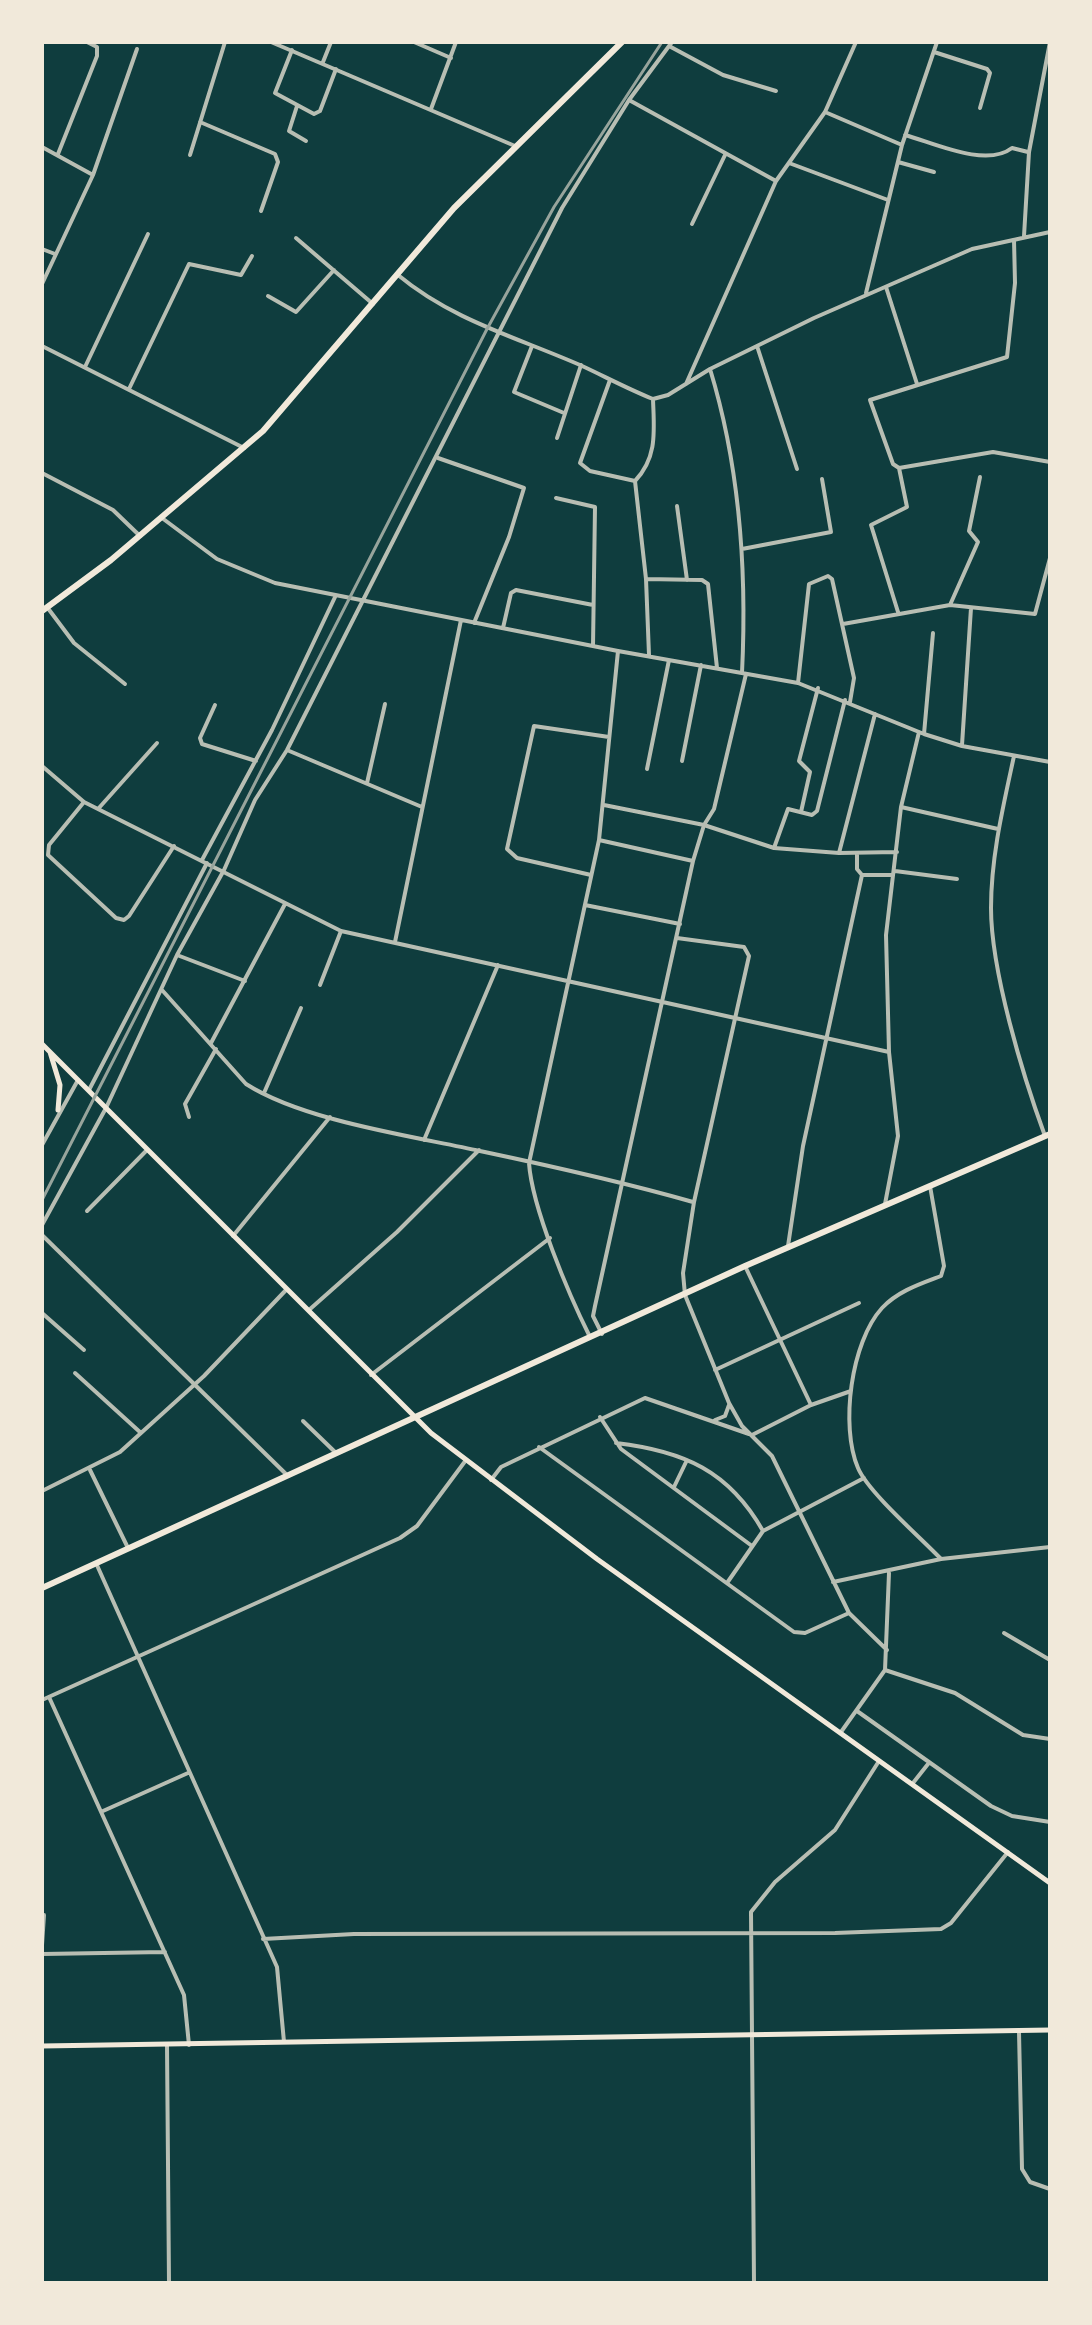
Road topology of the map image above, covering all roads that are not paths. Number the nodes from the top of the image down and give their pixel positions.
1 (87, 42) edge
2 (225, 42) edge
3 (271, 42) edge
4 (331, 42) edge
5 (414, 42) edge
6 (456, 42) edge
7 (622, 42) edge
8 (856, 42) edge
9 (937, 42) edge
10 (1050, 42) edge
11 (670, 44) edge
12 (137, 49) dead end
13 (292, 50) junction
14 (934, 52) junction
15 (451, 58) junction
16 (323, 63) junction
17 (336, 69) junction
18 (776, 91) dead end
19 (629, 100) junction
20 (297, 106) junction
21 (980, 108) dead end
22 (431, 109) junction
23 (825, 112) junction
24 (200, 122) junction
25 (905, 135) junction
26 (306, 141) dead end
27 (902, 145) junction
28 (42, 147) edge
29 (517, 147) junction
30 (1029, 152) junction
31 (58, 154) junction
32 (190, 155) dead end
33 (725, 155) junction
34 (898, 162) junction
35 (789, 163) junction
36 (934, 172) dead end
37 (93, 175) junction
38 (776, 181) junction
39 (888, 200) junction
40 (261, 211) dead end
41 (692, 224) dead end
42 (1050, 232) edge
43 (148, 234) dead end
44 (1024, 236) junction
45 (296, 238) dead end
46 (1014, 240) junction
47 (42, 249) edge
48 (55, 254) junction
49 (252, 256) dead end
50 (334, 270) junction
51 (398, 275) junction
52 (42, 284) edge
53 (886, 287) junction
54 (866, 294) junction
55 (268, 296) dead end
56 (373, 304) junction
57 (499, 334) junction
58 (42, 346) edge
59 (532, 346) junction
60 (757, 346) junction
61 (581, 365) junction
62 (85, 367) junction
63 (710, 369) junction
64 (610, 380) junction
65 (917, 384) junction
66 (685, 386) junction
67 (129, 389) junction
68 (653, 399) junction
69 (564, 413) junction
70 (557, 438) dead end
71 (245, 448) junction
72 (438, 458) junction
73 (1050, 462) edge
74 (899, 468) junction
75 (797, 469) dead end
76 (42, 473) edge
77 (980, 477) dead end
78 (822, 479) dead end
79 (635, 481) junction
80 (556, 498) dead end
81 (677, 506) dead end
82 (162, 518) junction
83 (140, 536) junction
84 (742, 549) junction
85 (1050, 558) edge
86 (646, 579) junction
87 (687, 580) junction
88 (336, 595) junction
89 (365, 600) junction
90 (593, 605) junction
91 (950, 605) junction
92 (971, 608) junction
93 (45, 609) edge
94 (898, 612) junction
95 (461, 620) junction
96 (474, 623) junction
97 (843, 624) junction
98 (503, 628) junction
99 (933, 633) dead end
100 (593, 646) junction
101 (618, 651) junction
102 (649, 655) junction
103 (669, 660) junction
104 (701, 665) junction
105 (717, 668) junction
106 (744, 673) junction
107 (798, 683) junction
108 (125, 684) dead end
109 (818, 688) junction
110 (847, 701) junction
111 (385, 704) dead end
112 (215, 705) dead end
113 (875, 714) junction
114 (922, 733) junction
115 (609, 737) junction
116 (157, 743) dead end
117 (962, 746) junction
118 (287, 750) junction
119 (1014, 756) junction
120 (256, 761) junction
121 (682, 761) dead end
122 (1050, 762) edge
123 (42, 766) edge
124 (647, 769) dead end
125 (367, 783) junction
126 (84, 802) junction
127 (604, 805) junction
128 (422, 807) junction
129 (901, 807) junction
130 (98, 809) junction
131 (801, 813) junction
132 (704, 825) junction
133 (998, 829) junction
134 (599, 840) junction
135 (174, 846) junction
136 (774, 848) junction
137 (897, 852) junction
138 (839, 853) junction
139 (857, 854) junction
140 (205, 861) junction
141 (693, 861) junction
142 (224, 870) junction
143 (893, 873) junction
144 (862, 875) junction
145 (592, 876) junction
146 (957, 879) dead end
147 (285, 904) junction
148 (585, 905) junction
149 (680, 924) junction
150 (341, 931) junction
151 (677, 938) junction
152 (395, 942) junction
153 (177, 955) junction
154 (498, 965) junction
155 (246, 981) junction
156 (567, 982) junction
157 (320, 985) dead end
158 (162, 990) junction
159 (662, 1004) junction
160 (301, 1008) dead end
161 (737, 1019) junction
162 (826, 1040) junction
163 (211, 1043) junction
164 (42, 1044) edge
165 (216, 1049) junction
166 (50, 1051) junction
167 (889, 1052) junction
168 (78, 1080) junction
169 (89, 1090) junction
170 (264, 1093) junction
171 (106, 1108) junction
172 (58, 1110) junction
173 (189, 1117) dead end
174 (330, 1117) junction
175 (1047, 1135) edge
176 (424, 1140) junction
177 (42, 1145) edge
178 (148, 1150) junction
179 (479, 1150) junction
180 (529, 1163) junction
181 (623, 1183) junction
182 (930, 1184) junction
183 (694, 1202) junction
184 (885, 1204) junction
185 (87, 1211) dead end
186 (42, 1225) edge
187 (42, 1235) edge
188 (233, 1236) junction
189 (550, 1238) junction
190 (788, 1247) junction
191 (745, 1266) junction
192 (286, 1290) junction
193 (685, 1295) junction
194 (859, 1303) dead end
195 (307, 1312) junction
196 (42, 1313) edge
197 (602, 1334) junction
198 (591, 1339) junction
199 (781, 1340) junction
200 (84, 1350) dead end
201 (715, 1370) junction
202 (75, 1373) dead end
203 (371, 1375) junction
204 (192, 1384) junction
205 (851, 1391) junction
206 (729, 1403) junction
207 (811, 1405) junction
208 (600, 1417) junction
209 (414, 1418) junction
210 (713, 1420) junction
211 (303, 1421) dead end
212 (141, 1433) junction
213 (752, 1435) junction
214 (614, 1442) junction
215 (539, 1447) junction
216 (336, 1453) junction
217 (466, 1460) junction
218 (687, 1460) junction
219 (90, 1470) junction
220 (288, 1476) junction
221 (864, 1478) junction
222 (491, 1480) junction
223 (674, 1488) junction
224 (42, 1491) edge
225 (798, 1512) junction
226 (763, 1531) junction
227 (752, 1546) junction
228 (1050, 1547) edge
229 (128, 1548) junction
230 (941, 1559) junction
231 (96, 1563) junction
232 (889, 1572) junction
233 (833, 1582) junction
234 (727, 1583) junction
235 (42, 1588) edge
236 (849, 1613) junction
237 (1004, 1633) dead end
238 (887, 1650) junction
239 (137, 1655) junction
240 (1050, 1660) edge
241 (885, 1670) junction
242 (49, 1697) junction
243 (42, 1700) edge
244 (857, 1711) junction
245 (841, 1732) junction
246 (1050, 1739) edge
247 (880, 1759) junction
248 (928, 1764) junction
249 (188, 1773) junction
250 (913, 1783) junction
251 (103, 1811) junction
252 (1050, 1822) edge
253 (1008, 1852) junction
254 (1050, 1883) edge
255 (44, 1915) edge
256 (749, 1932) junction
257 (263, 1939) junction
258 (42, 1945) edge
259 (165, 1952) junction
260 (42, 1954) edge
261 (1050, 2030) edge
262 (1019, 2032) junction
263 (751, 2034) junction
264 (284, 2044) junction
265 (167, 2045) junction
266 (189, 2045) junction
267 (42, 2046) edge
268 (1050, 2189) edge
269 (169, 2283) edge
270 (754, 2283) edge

1 - 31 street
2 - 24 street
3 - 13 street
4 - 16 street
5 - 15 street
6 - 15 street
7 - 29 main road
8 - 23 street
9 - 14 street
10 - 30 street
11 - 18 street
11 - 19 street
12 - 37 street
13 - 16 street
13 - 20 street
14 - 21 street
14 - 25 street
15 - 22 street
16 - 17 street
17 - 20 street
17 - 22 street
19 - 33 street
19 - 57 street
20 - 26 street
22 - 29 street
23 - 27 street
23 - 35 street
24 - 32 street
24 - 40 street
25 - 27 street
25 - 30 street
27 - 34 street
28 - 31 street
29 - 51 main road
30 - 44 street
31 - 37 street
33 - 38 street
33 - 41 street
34 - 36 street
34 - 39 street
35 - 38 street
35 - 39 street
37 - 48 street
38 - 66 street
39 - 54 street
42 - 44 street
43 - 62 street
44 - 46 street
45 - 50 street
46 - 53 street
46 - 65 street
47 - 48 street
48 - 52 street
49 - 67 street
50 - 55 street
50 - 56 street
51 - 56 main road
51 - 57 street
53 - 54 street
53 - 65 street
54 - 60 street
56 - 71 main road
57 - 59 street
57 - 72 street
58 - 62 street
59 - 61 street
59 - 69 street
60 - 63 street
60 - 75 street
61 - 64 street
61 - 69 street
62 - 67 street
63 - 66 street
63 - 84 street
64 - 68 street
64 - 79 street
65 - 74 street
66 - 68 street
67 - 71 street
68 - 79 street
69 - 70 street
71 - 82 main road
72 - 89 street
72 - 96 street
73 - 74 street
74 - 94 street
76 - 83 street
77 - 91 street
78 - 84 street
79 - 86 street
80 - 90 street
81 - 87 street
82 - 83 main road
82 - 88 street
83 - 93 main road
84 - 106 street
85 - 92 street
86 - 87 street
86 - 102 street
87 - 105 street
88 - 89 street
88 - 120 street
89 - 95 street
89 - 118 street
90 - 98 street
90 - 100 street
91 - 92 street
91 - 94 street
92 - 117 street
93 - 108 street
94 - 97 street
95 - 96 street
95 - 128 street
96 - 98 street
97 - 107 street
97 - 110 street
98 - 100 street
99 - 114 street
100 - 101 street
101 - 102 street
101 - 115 street
102 - 103 street
103 - 104 street
103 - 124 street
104 - 105 street
104 - 121 street
105 - 106 street
106 - 107 street
106 - 132 street
107 - 109 street
109 - 110 street
109 - 131 street
110 - 113 street
110 - 131 street
111 - 125 street
112 - 120 street
113 - 114 street
113 - 138 street
114 - 117 street
114 - 129 street
115 - 127 street
115 - 145 street
116 - 130 street
117 - 119 street
118 - 125 street
118 - 142 street
119 - 122 street
119 - 133 street
120 - 140 street
123 - 126 street
125 - 128 street
126 - 130 street
126 - 135 street
127 - 132 street
127 - 134 street
128 - 152 street
129 - 133 street
129 - 137 street
130 - 135 street
131 - 136 street
132 - 136 street
132 - 141 street
133 - 175 street
134 - 141 street
134 - 145 street
135 - 140 street
136 - 138 street
137 - 139 street
137 - 143 street
138 - 139 street
139 - 144 street
140 - 142 street
140 - 169 street
141 - 149 street
142 - 147 street
142 - 153 street
143 - 144 street
143 - 146 street
143 - 167 street
144 - 162 street
145 - 148 street
147 - 150 street
147 - 155 street
148 - 149 street
148 - 156 street
149 - 151 street
150 - 152 street
150 - 157 street
151 - 159 street
151 - 161 street
152 - 154 street
153 - 155 street
153 - 158 street
154 - 156 street
154 - 176 street
155 - 163 street
156 - 159 street
156 - 180 street
158 - 163 street
158 - 171 street
159 - 161 street
159 - 181 street
160 - 170 street
161 - 162 street
161 - 183 street
162 - 167 street
162 - 190 street
163 - 165 street
164 - 166 main road
165 - 170 street
165 - 173 street
166 - 168 main road
166 - 172 main road
167 - 184 street
168 - 169 main road
168 - 172 street
169 - 171 main road
170 - 174 street
171 - 178 main road
171 - 186 street
172 - 177 street
174 - 176 street
174 - 188 street
175 - 182 main road
176 - 179 street
178 - 185 street
178 - 188 main road
179 - 180 street
179 - 195 street
180 - 181 street
180 - 189 street
181 - 183 street
181 - 197 street
182 - 184 main road
182 - 205 street
183 - 193 street
184 - 190 main road
187 - 204 street
188 - 192 main road
189 - 198 street
189 - 203 street
190 - 191 main road
191 - 193 main road
191 - 199 street
192 - 195 main road
192 - 204 street
193 - 197 main road
193 - 201 street
194 - 199 street
195 - 203 main road
196 - 200 street
197 - 198 main road
198 - 209 main road
199 - 201 street
199 - 207 street
201 - 206 street
202 - 212 street
203 - 209 main road
204 - 212 street
204 - 220 street
205 - 207 street
205 - 221 street
206 - 210 street
206 - 213 street
207 - 213 street
208 - 210 street
208 - 214 street
208 - 215 street
209 - 216 main road
209 - 217 main road
210 - 213 street
211 - 216 street
212 - 219 street
213 - 225 street
214 - 218 street
214 - 223 street
215 - 222 street
215 - 234 street
216 - 220 main road
217 - 222 main road
217 - 239 street
218 - 223 street
218 - 226 street
219 - 224 street
219 - 229 street
220 - 229 main road
221 - 225 street
221 - 230 street
222 - 245 main road
223 - 227 street
225 - 226 street
225 - 233 street
226 - 227 street
227 - 234 street
228 - 230 street
229 - 231 main road
230 - 232 street
231 - 235 main road
231 - 239 street
232 - 233 street
232 - 238 street
233 - 236 street
234 - 236 street
236 - 238 street
237 - 240 street
238 - 241 street
239 - 242 street
239 - 249 street
241 - 244 street
241 - 246 street
242 - 243 street
242 - 251 street
244 - 245 street
244 - 248 street
245 - 247 main road
247 - 250 main road
247 - 256 street
248 - 250 street
248 - 252 street
249 - 251 street
249 - 257 street
250 - 253 main road
251 - 259 street
253 - 254 main road
253 - 256 street
255 - 258 street
256 - 257 street
256 - 263 street
257 - 264 street
259 - 260 street
259 - 266 street
261 - 262 main road
262 - 263 main road
262 - 268 street
263 - 264 main road
263 - 270 street
264 - 266 main road
265 - 266 main road
265 - 267 main road
265 - 269 street

